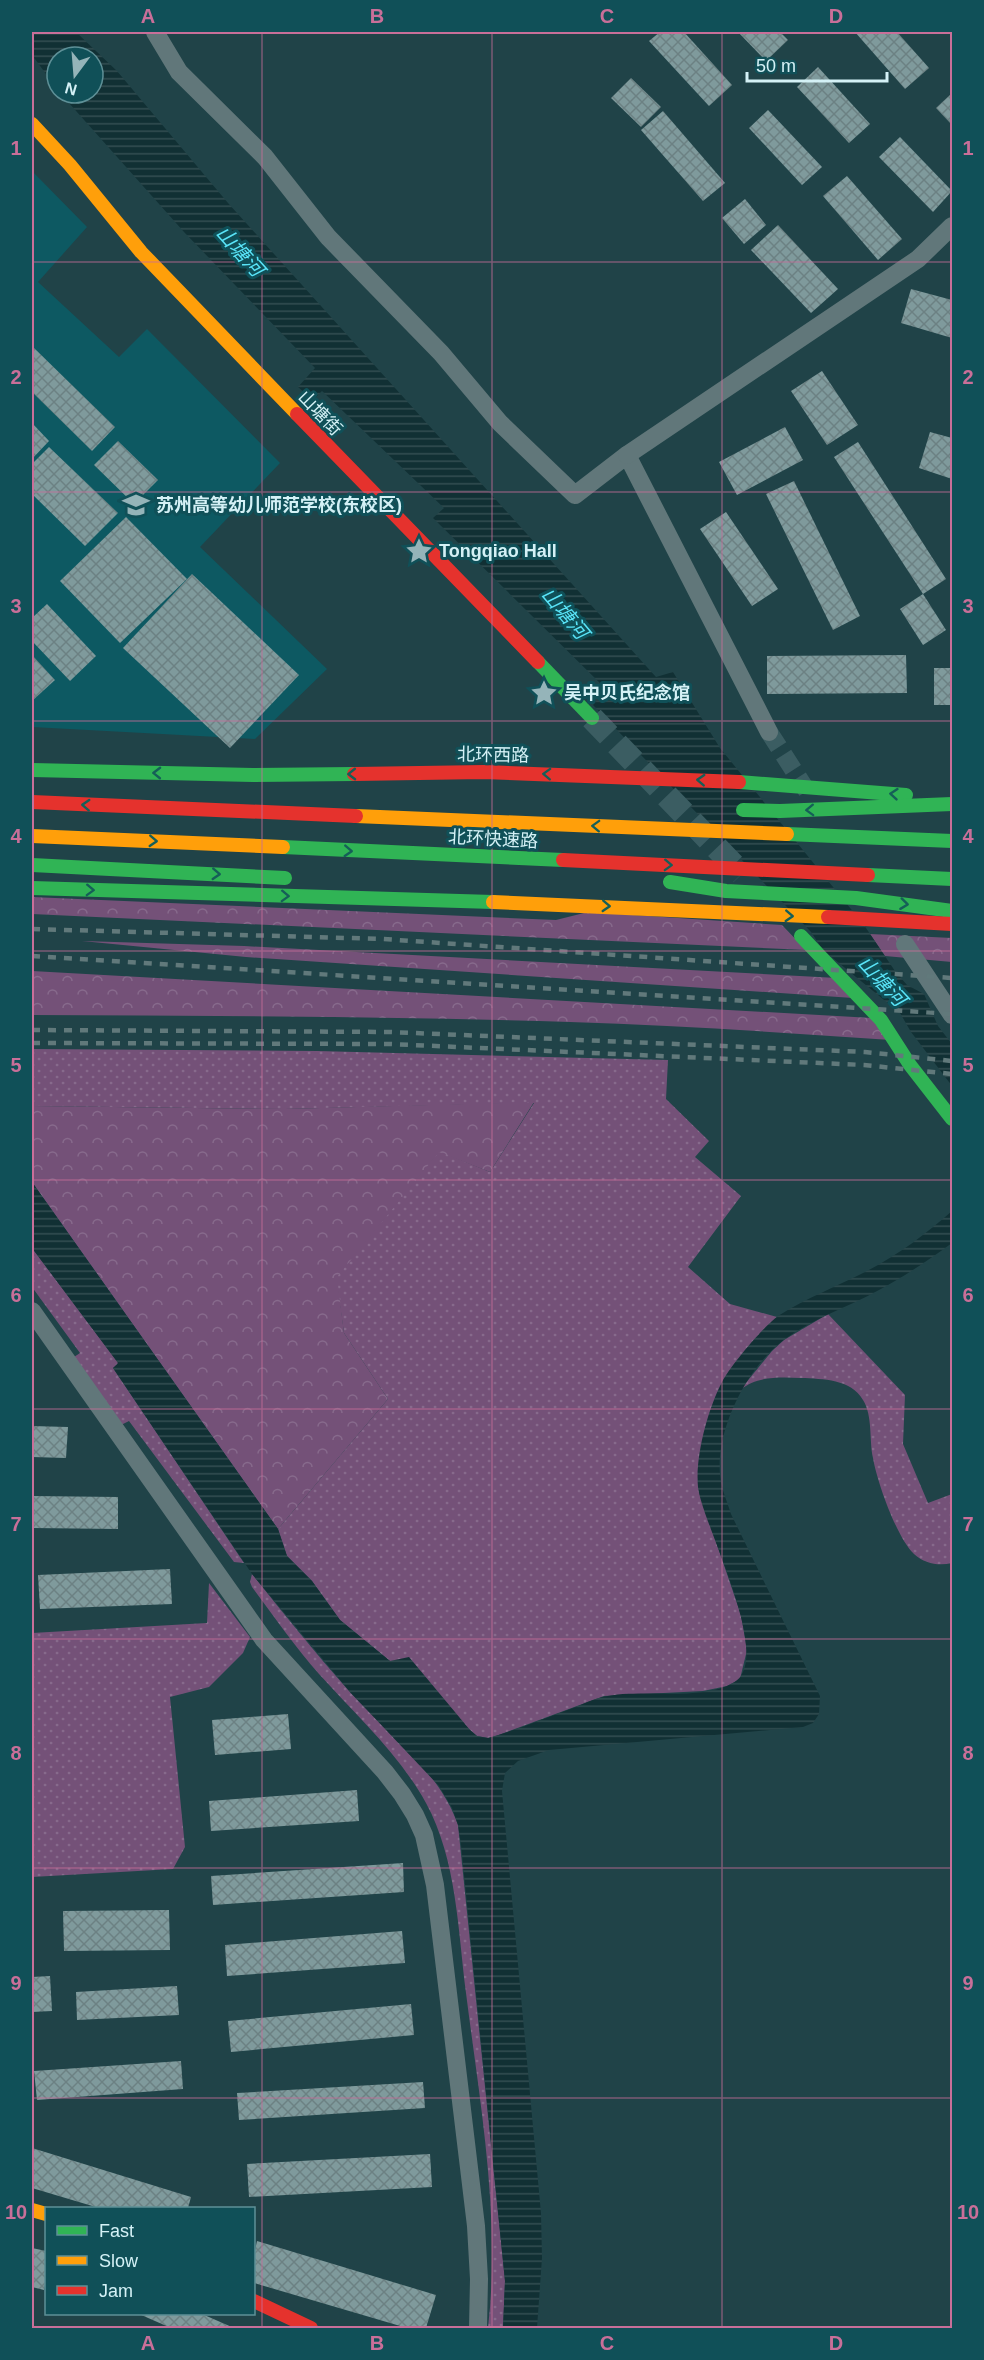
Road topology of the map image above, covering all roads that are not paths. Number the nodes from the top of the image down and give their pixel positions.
1 (155, 32) edge
2 (32, 124) edge
3 (952, 226) edge
4 (627, 455) junction
5 (592, 718) tunnel mouth
6 (769, 732) tunnel mouth
7 (32, 770) edge
8 (952, 798) edge
9 (32, 802) edge
10 (405, 804) dead end
11 (952, 804) edge
12 (726, 809) dead end
13 (254, 813) junction
14 (32, 836) edge
15 (952, 841) edge
16 (537, 859) junction
17 (32, 865) edge
18 (295, 878) dead end
19 (952, 879) edge
20 (387, 885) dead end
21 (32, 888) edge
22 (573, 904) junction
23 (952, 910) edge
24 (952, 924) edge
25 (801, 936) dead end
26 (905, 944) dead end
27 (952, 1015) edge
28 (952, 1119) edge
29 (32, 1311) edge
30 (255, 2301) edge
31 (311, 2328) edge
32 (478, 2328) edge

1 - 4 street
2 - 5 main road, 山塘街
3 - 4 street
4 - 6 street
8 -> 7 main road, 北环西路
13 -> 9 main road, 北环快速路
10 - 13 main road
11 -> 12 main road
15 -> 13 main road, 北环快速路
14 -> 16 main road, 北环快速路
16 -> 19 main road, 北环快速路
16 -> 23 main road
17 -> 18 main road
20 - 22 main road
21 -> 22 main road
22 -> 24 main road
25 - 28 main road
26 - 27 street
29 - 32 street
30 - 31 main road

